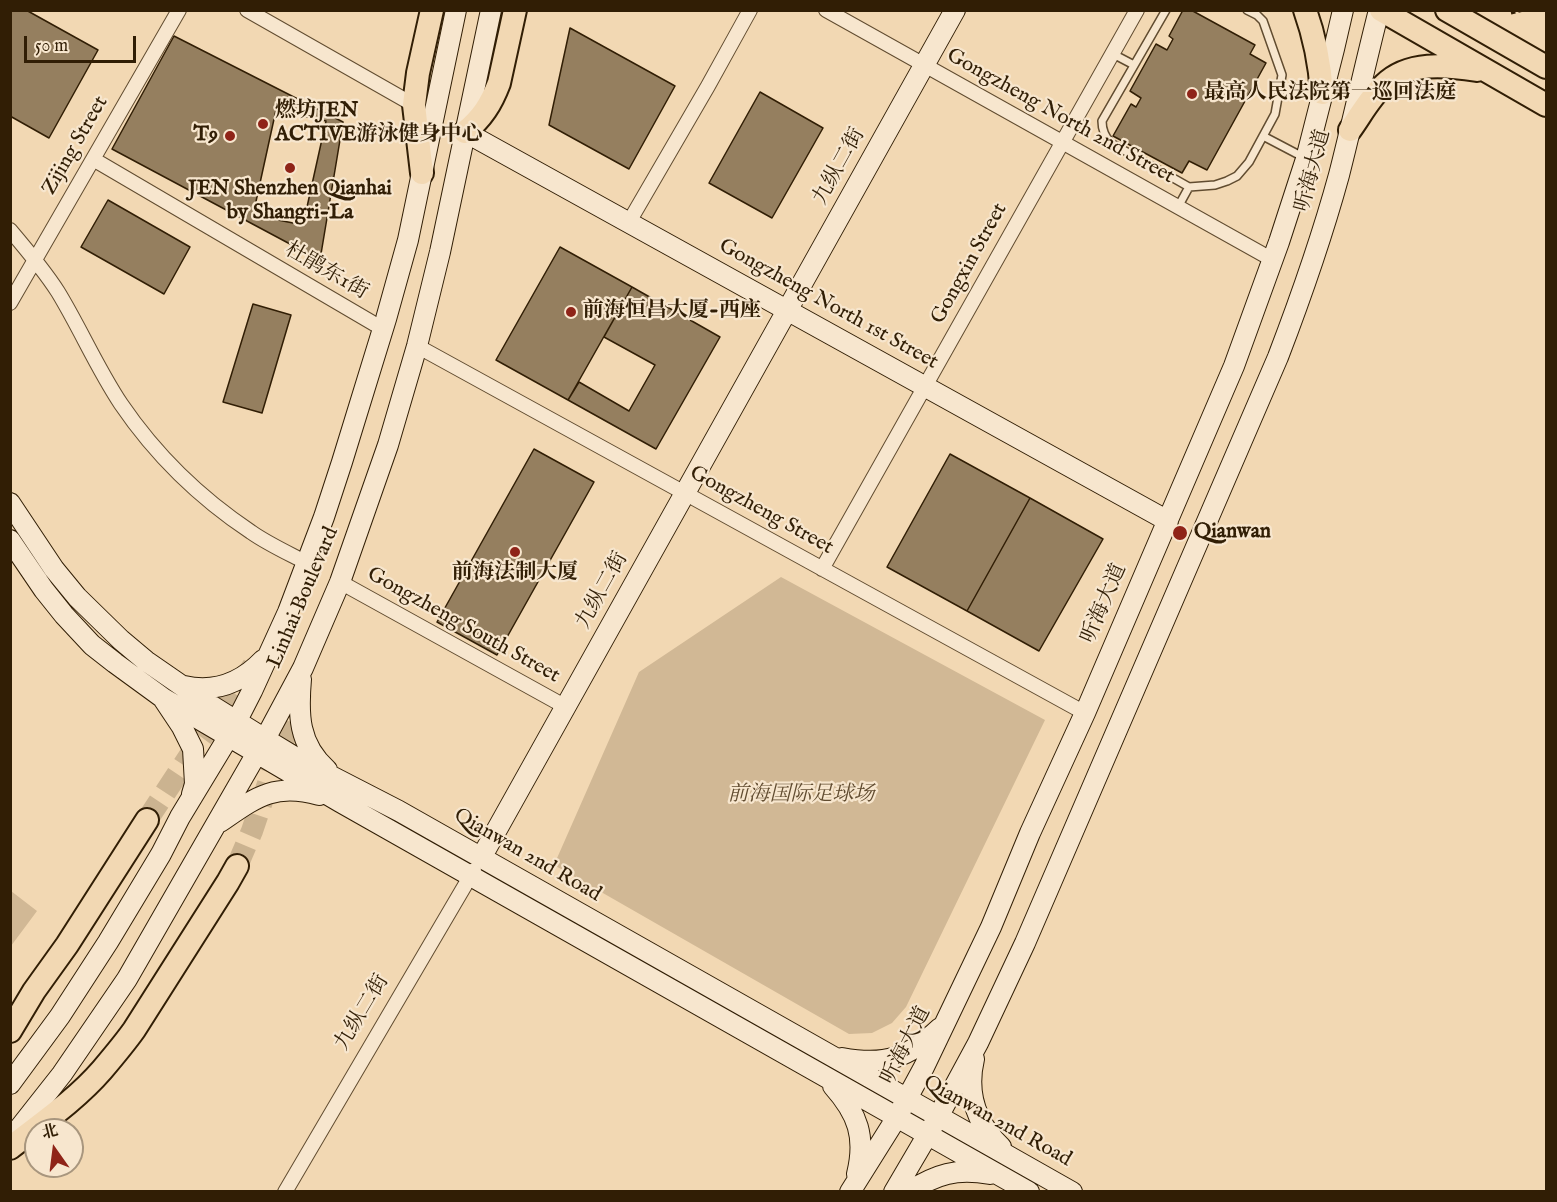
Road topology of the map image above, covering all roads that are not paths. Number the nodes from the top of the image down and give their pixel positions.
1 (178, 10) edge
2 (247, 10) edge
3 (432, 10) edge
4 (456, 10) edge
5 (491, 10) edge
6 (514, 10) edge
7 (750, 10) edge
8 (826, 10) edge
9 (955, 10) edge
10 (1137, 10) edge
11 (1166, 10) edge
12 (1247, 10) edge
13 (1305, 10) edge
14 (1343, 10) edge
15 (1380, 10) edge
16 (1455, 13) edge
17 (1113, 54) junction
18 (924, 65) junction
19 (1134, 65) junction
20 (1546, 67) edge
21 (1489, 72) junction
22 (1322, 93) junction
23 (414, 105) junction
24 (1546, 105) edge
25 (1350, 130) junction
26 (465, 132) junction
27 (1263, 136) junction
28 (1063, 143) junction
29 (93, 159) junction
30 (1306, 159) junction
31 (422, 173) junction
32 (1189, 187) junction
33 (1178, 207) junction
34 (629, 222) junction
35 (10, 230) edge
36 (35, 260) junction
37 (1273, 260) junction
38 (10, 303) edge
39 (788, 310) junction
40 (383, 329) junction
41 (417, 346) junction
42 (925, 386) junction
43 (685, 494) junction
44 (10, 502) edge
45 (1168, 521) junction
46 (10, 540) edge
47 (307, 563) junction
48 (822, 569) junction
49 (340, 582) junction
50 (268, 654) junction
51 (303, 668) junction
52 (177, 684) junction
53 (163, 698) junction
54 (566, 707) junction
55 (1084, 713) junction
56 (233, 729) junction
57 (261, 746) junction
58 (335, 778) junction
59 (190, 802) junction
60 (340, 802) junction
61 (147, 820) tunnel mouth
62 (215, 825) junction
63 (482, 858) junction
64 (237, 866) tunnel mouth
65 (471, 876) junction
66 (947, 1022) junction
67 (10, 1031) edge
68 (978, 1042) junction
69 (827, 1053) junction
70 (814, 1071) junction
71 (10, 1084) edge
72 (907, 1099) junction
73 (897, 1117) junction
74 (938, 1117) junction
75 (928, 1135) junction
76 (10, 1140) edge
77 (10, 1148) edge
78 (1014, 1159) junction
79 (1011, 1181) junction
80 (852, 1189) edge
81 (285, 1191) edge
82 (894, 1191) edge
83 (908, 1191) edge
84 (1029, 1191) edge
85 (1071, 1191) edge

1 - 29 street, Zijing Street
2 - 23 street
3 - 23 main road
4 - 31 main road, Linhai Boulevard
5 - 26 main road, Linhai Boulevard
6 - 26 main road
7 - 34 street
8 - 18 street, Gongzheng North 2nd Street
9 - 18 main road, 九纵二街
10 - 17 street, Gongxin Street
11 - 19 lane
12 - 27 lane
13 - 22 main road
14 - 22 main road, 听海大道
15 - 21 main road
15 - 25 main road, 听海大道
16 - 20 main road
17 - 19 lane
17 - 28 street, Gongxin Street
18 - 28 street, Gongzheng North 2nd Street
18 - 39 main road, 九纵二街
19 - 32 lane
21 - 24 main road
21 - 25 main road
22 - 30 main road, 听海大道
23 - 31 main road
25 - 68 main road, 听海大道
26 - 34 main road, Gongzheng North 1st Street
26 - 41 main road, Linhai Boulevard
27 - 30 lane
27 - 32 lane
28 - 33 street, Gongzheng North 2nd Street
28 - 42 street, Gongxin Street
29 - 36 street, Zijing Street
29 - 40 street, 杜鹃东1街
30 - 37 main road, 听海大道
31 - 40 main road, Linhai Boulevard
32 - 33 lane
33 - 37 street, Gongzheng North 2nd Street
34 - 39 main road, Gongzheng North 1st Street
35 - 36 street
36 - 38 street, Zijing Street
36 - 47 street
37 - 45 main road, 听海大道
39 - 42 main road, Gongzheng North 1st Street
39 - 43 main road, 九纵二街
40 - 47 main road, Linhai Boulevard
41 - 43 street, Gongzheng Street
41 - 49 main road, Linhai Boulevard
42 - 45 main road, Gongzheng North 1st Street
42 - 48 street, Gongxin Street
43 - 48 street, Gongzheng Street
43 - 54 main road, 九纵二街
44 - 52 main road, Qianwan 2nd Road
45 - 55 main road, 听海大道
46 - 53 main road, Qianwan 2nd Road
47 - 50 main road, Linhai Boulevard
48 - 55 street, Gongzheng Street
49 - 51 main road, Linhai Boulevard
49 - 54 street, Gongzheng South Street
50 - 52 main road
50 - 56 main road, Linhai Boulevard
51 - 57 main road, Linhai Boulevard
51 - 58 main road
52 - 56 main road, Qianwan 2nd Road
53 - 56 main road, Qianwan 2nd Road
53 - 59 main road
54 - 63 main road, 九纵二街
55 - 66 main road, 听海大道
56 - 57 main road, Qianwan 2nd Road
56 - 59 main road, Linhai Boulevard
57 - 58 main road, Qianwan 2nd Road
57 - 60 main road, Qianwan 2nd Road
57 - 62 main road, Linhai Boulevard
58 - 63 main road, Qianwan 2nd Road
59 - 71 main road, Linhai Boulevard
60 - 62 main road
60 - 65 main road, Qianwan 2nd Road
61 - 67 main road
62 - 76 main road, Linhai Boulevard
63 - 65 street, 九纵二街
63 - 69 main road, Qianwan 2nd Road
64 - 77 main road
65 - 70 main road, Qianwan 2nd Road
65 - 81 street, 九纵二街
66 - 69 main road
66 - 72 main road, 听海大道
68 - 74 main road, 听海大道
68 - 78 main road
69 - 72 main road, Qianwan 2nd Road
70 - 73 main road, Qianwan 2nd Road
70 - 80 main road
72 - 73 main road, 听海大道
72 - 74 main road, Qianwan 2nd Road
73 - 75 main road, Qianwan 2nd Road
73 - 80 main road, 听海大道
74 - 75 main road, 听海大道
74 - 78 main road, Qianwan 2nd Road
75 - 79 main road, Qianwan 2nd Road
75 - 82 main road, 听海大道
78 - 85 main road, Qianwan 2nd Road
79 - 83 main road
79 - 84 main road, Qianwan 2nd Road

